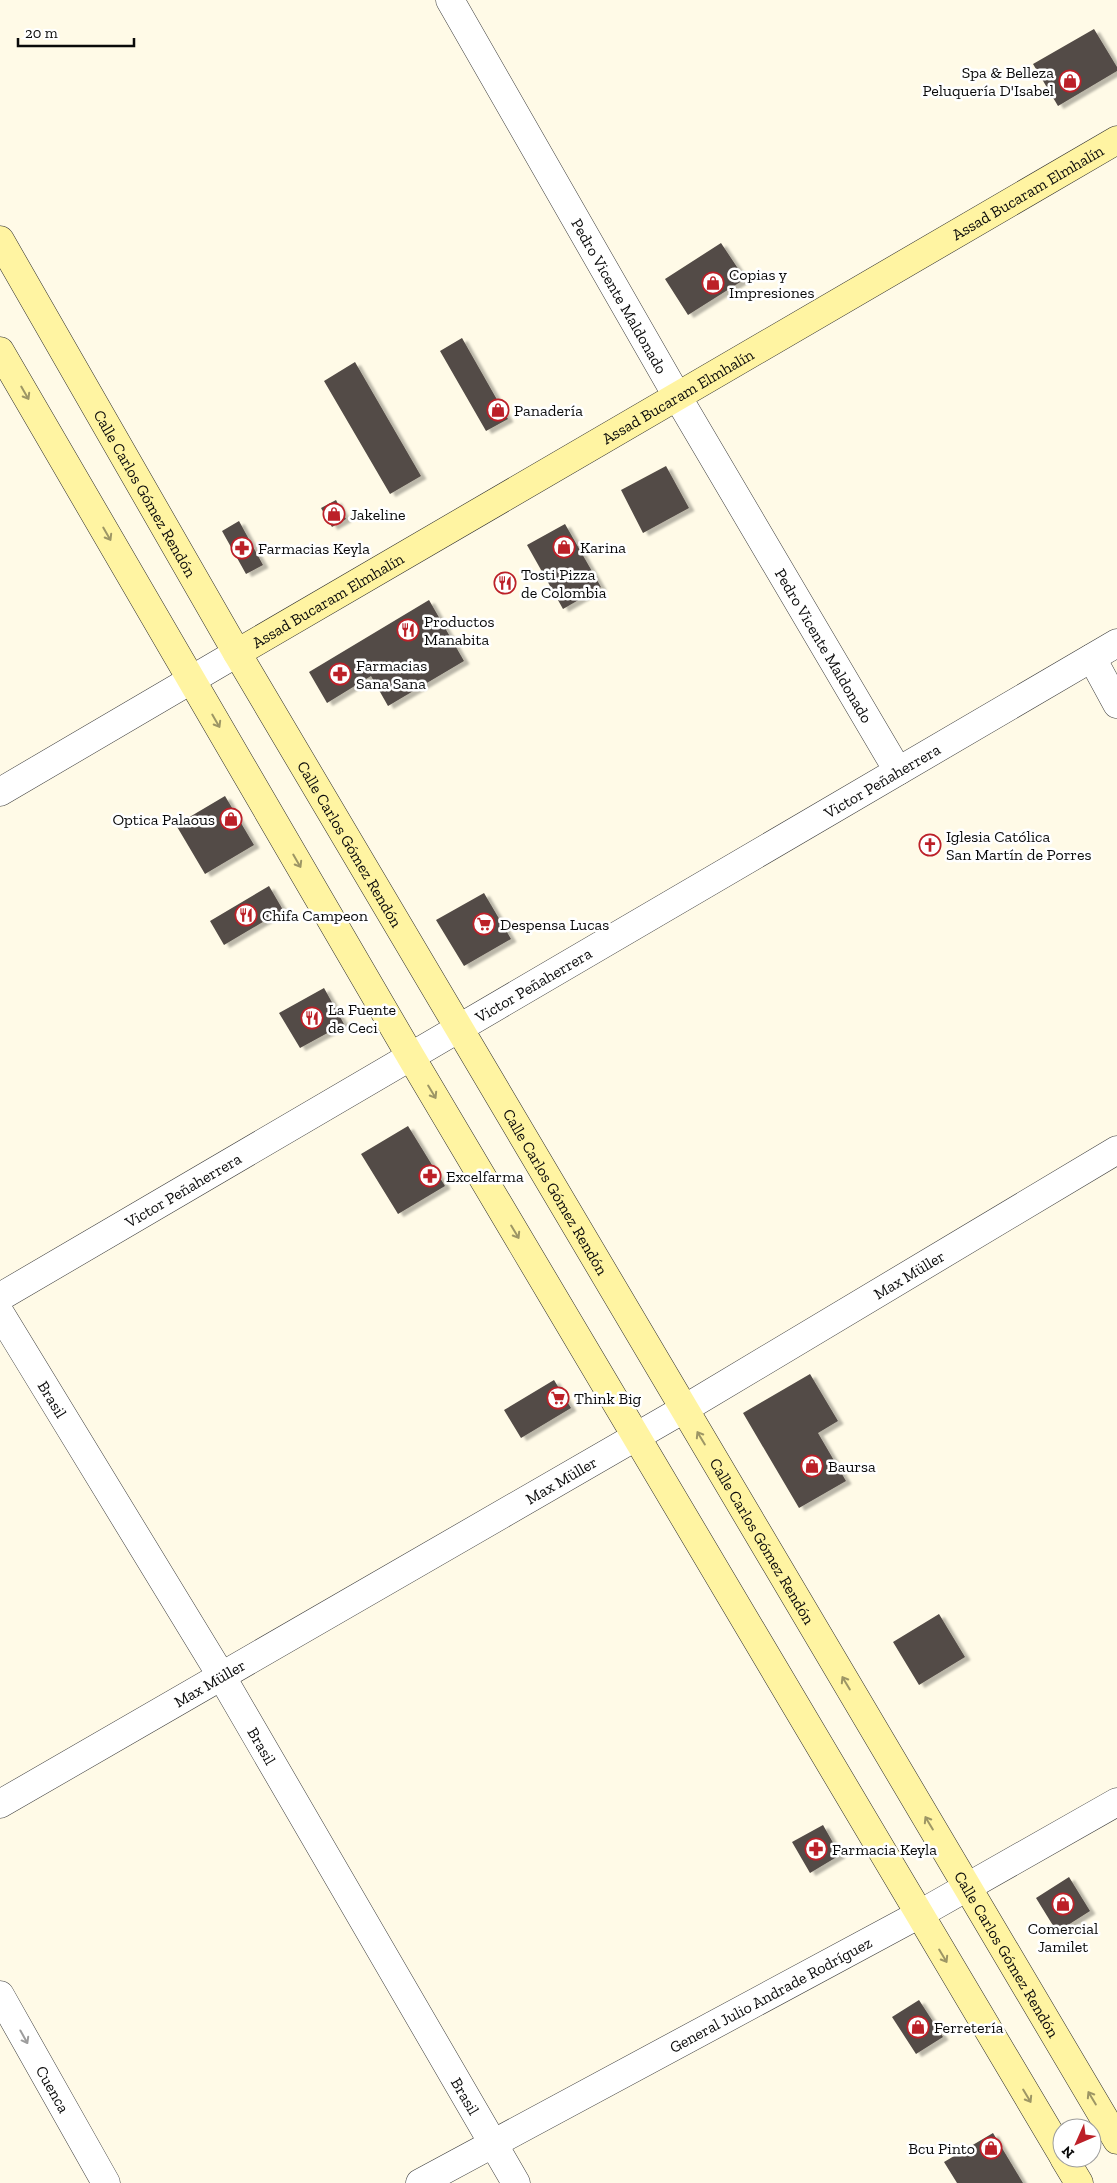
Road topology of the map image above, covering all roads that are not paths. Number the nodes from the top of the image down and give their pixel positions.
1 (450, 0) edge
2 (1117, 140) edge
3 (0, 240) edge
4 (0, 351) edge
5 (677, 396) junction
6 (1117, 643) edge
7 (237, 653) junction
8 (1092, 658) junction
9 (192, 678) junction
10 (1117, 704) edge
11 (898, 771) junction
12 (0, 792) edge
13 (459, 1029) junction
14 (411, 1057) junction
15 (1117, 1150) edge
16 (0, 1298) edge
17 (0, 1313) edge
18 (684, 1409) junction
19 (636, 1437) junction
20 (222, 1677) junction
21 (1117, 1802) edge
22 (0, 1804) edge
23 (967, 1887) junction
24 (918, 1915) junction
25 (0, 1995) edge
26 (1052, 2137) edge
27 (1117, 2140) edge
28 (495, 2143) junction
29 (1070, 2168) edge
30 (106, 2183) edge
31 (420, 2183) edge
32 (516, 2183) edge
33 (1079, 2183) edge

1 - 5 street, Pedro Vicente Maldonado
2 - 5 main road, Assad Bucaram Elmhalín
3 - 7 main road, Calle Carlos Gómez Rendón
4 -> 9 main road
5 - 7 main road, Assad Bucaram Elmhalín
5 - 11 street, Pedro Vicente Maldonado
6 - 8 street, Victor Peñaherrera
7 - 9 street
7 - 13 main road, Calle Carlos Gómez Rendón
8 - 10 street
8 - 11 street, Victor Peñaherrera
9 - 12 street
9 -> 14 main road
11 - 13 street, Victor Peñaherrera
13 - 14 street, Victor Peñaherrera
13 - 18 main road, Calle Carlos Gómez Rendón
14 - 16 street, Victor Peñaherrera
14 -> 19 main road
15 - 18 street, Max Müller
17 - 20 street, Brasil
18 - 19 street, Max Müller
23 -> 18 main road, Calle Carlos Gómez Rendón
19 - 20 street, Max Müller
19 - 24 main road
20 - 22 street, Max Müller
20 - 28 street, Brasil
21 - 23 street, General Julio Andrade Rodríguez
23 - 24 street, General Julio Andrade Rodríguez
27 -> 23 main road, Calle Carlos Gómez Rendón
24 -> 26 main road
24 - 28 street, General Julio Andrade Rodríguez
25 -> 30 street, Cuenca
28 - 31 street, General Julio Andrade Rodríguez
28 - 32 street, Brasil
29 - 33 main road

